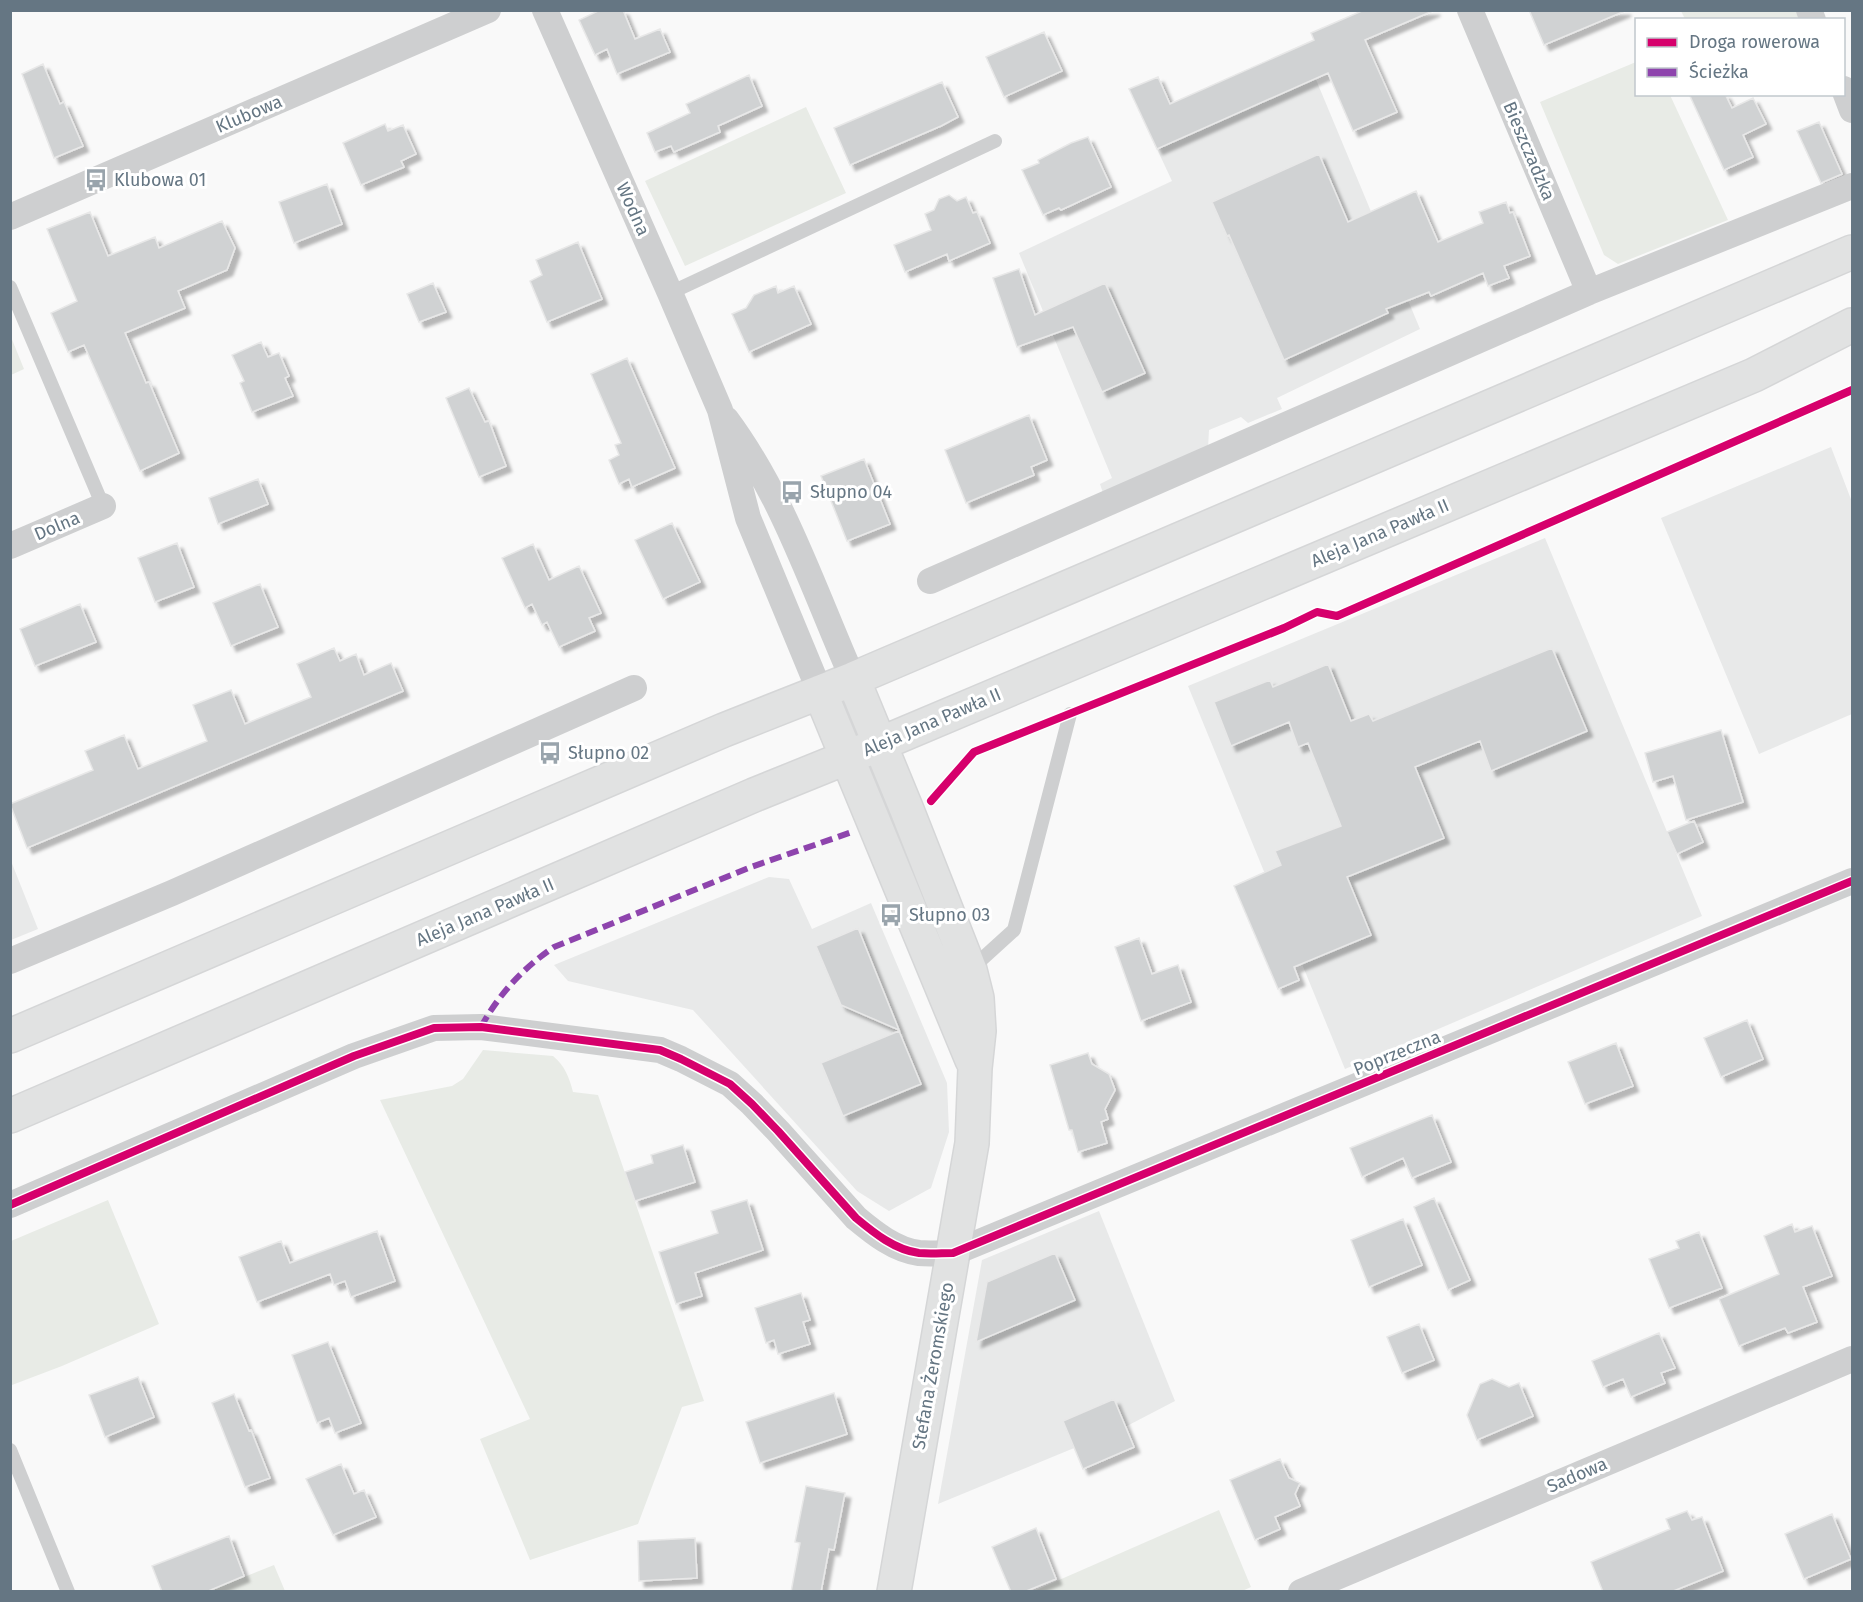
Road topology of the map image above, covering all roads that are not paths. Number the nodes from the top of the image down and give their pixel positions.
1 (488, 10) edge
2 (545, 10) edge
3 (1470, 10) edge
4 (1845, 92) edge
5 (1852, 110) edge
6 (995, 141) dead end
7 (1852, 186) edge
8 (10, 217) edge
9 (1852, 252) edge
10 (10, 287) edge
11 (1589, 292) junction
12 (670, 293) junction
13 (1852, 325) edge
14 (720, 410) junction
15 (102, 506) joint
16 (10, 546) edge
17 (930, 581) dead end
18 (853, 680) junction
19 (634, 688) dead end
20 (820, 692) junction
21 (1070, 714) dead end
22 (880, 744) junction
23 (847, 758) junction
24 (1852, 881) edge
25 (10, 961) edge
26 (970, 970) junction
27 (10, 1036) edge
28 (975, 1068) junction
29 (10, 1116) edge
30 (10, 1204) edge
31 (953, 1253) junction
32 (1852, 1359) edge
33 (10, 1450) edge
34 (68, 1592) edge
35 (894, 1592) edge
36 (1301, 1592) edge

1 - 8 street, Klubowa
2 - 12 street, Wodna
3 - 11 street, Bieszczadzka
4 - 5 street
6 - 12 lane
7 - 11 street
9 - 18 main road
10 - 15 lane
11 - 17 street
12 - 14 street, Wodna
13 - 22 main road, Aleja Jana Pawła II
14 - 18 street, Wodna
14 - 20 street, Wodna
15 - 16 street, Dolna
18 - 20 main road
18 - 22 main road, Stefana Żeromskiego
19 - 25 street
20 - 23 main road, Stefana Żeromskiego
20 - 27 main road
21 - 26 lane
22 - 23 main road, Aleja Jana Pawła II
22 - 26 main road, Stefana Żeromskiego
23 - 28 main road, Stefana Żeromskiego
23 - 29 main road, Aleja Jana Pawła II
24 - 31 street, Poprzeczna
26 - 28 main road, Stefana Żeromskiego
28 - 31 main road, Stefana Żeromskiego
30 - 31 street
31 - 35 main road, Stefana Żeromskiego
32 - 36 street, Sadowa
33 - 34 lane

